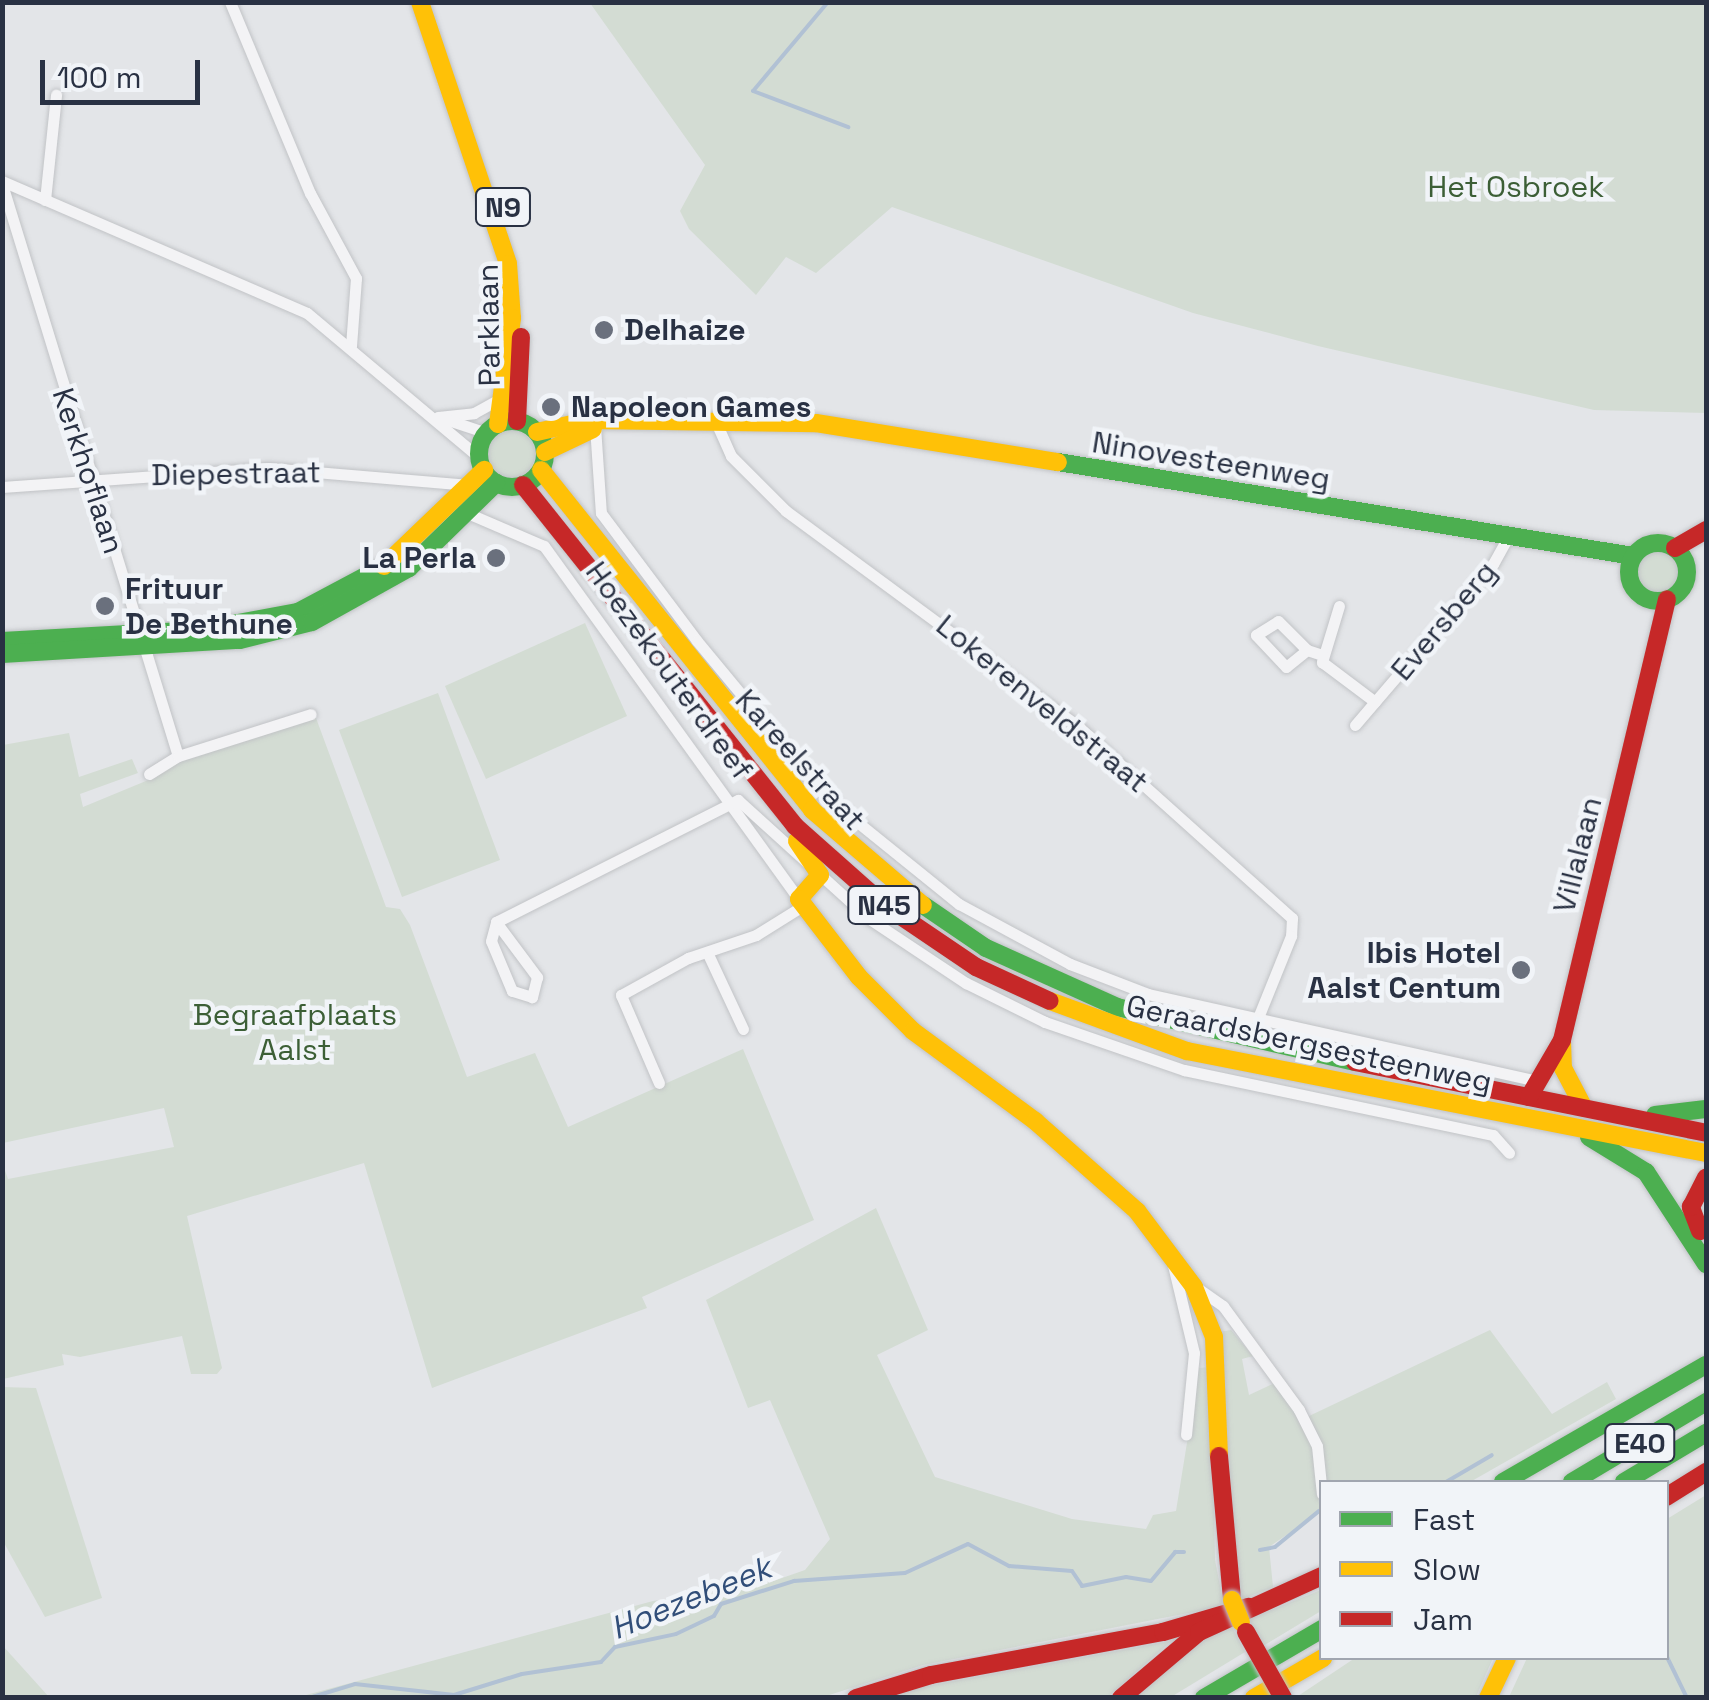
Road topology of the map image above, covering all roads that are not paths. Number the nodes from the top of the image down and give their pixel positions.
1 (230, 2) edge
2 (420, 2) edge
3 (432, 2) edge
4 (56, 95) dead end
5 (2, 183) edge
6 (45, 200) junction
7 (352, 346) junction
8 (505, 390) junction
9 (435, 416) junction
10 (715, 420) junction
11 (595, 425) junction
12 (501, 426) junction
13 (538, 432) junction
14 (543, 461) junction
15 (486, 470) junction
16 (92, 478) junction
17 (523, 485) junction
18 (469, 486) junction
19 (2, 487) edge
20 (465, 512) junction
21 (1706, 530) edge
22 (1508, 537) junction
23 (1706, 541) edge
24 (1680, 554) junction
25 (1631, 564) junction
26 (1646, 599) junction
27 (1668, 599) junction
28 (1339, 606) dead end
29 (2, 640) edge
30 (140, 640) junction
31 (1656, 647) junction
32 (1307, 650) junction
33 (2, 654) edge
34 (1322, 655) junction
35 (1374, 702) junction
36 (311, 714) dead end
37 (1355, 725) dead end
38 (178, 756) junction
39 (149, 774) dead end
40 (738, 803) junction
41 (795, 826) junction
42 (819, 878) junction
43 (802, 902) junction
44 (496, 922) junction
45 (707, 952) junction
46 (1257, 1020) junction
47 (743, 1029) dead end
48 (1562, 1040) junction
49 (658, 1083) dead end
50 (1534, 1089) junction
51 (1584, 1108) junction
52 (1706, 1109) edge
53 (1626, 1116) junction
54 (1578, 1130) junction
55 (1706, 1133) edge
56 (1509, 1153) dead end
57 (1706, 1153) edge
58 (1706, 1178) edge
59 (1706, 1243) edge
60 (1170, 1251) junction
61 (1706, 1264) edge
62 (1194, 1286) junction
63 (1705, 1365) edge
64 (1706, 1402) edge
65 (1706, 1433) edge
66 (1186, 1435) dead end
67 (1706, 1472) edge
68 (1321, 1480) edge
69 (1506, 1480) edge
70 (1575, 1480) edge
71 (1627, 1480) edge
72 (1669, 1495) edge
73 (1319, 1577) edge
74 (1242, 1615) junction
75 (1319, 1631) edge
76 (1319, 1660) edge
77 (1505, 1660) edge
78 (856, 1698) edge
79 (1120, 1698) edge
80 (1204, 1698) edge
81 (1254, 1698) edge
82 (1283, 1698) edge
83 (1488, 1698) edge

1 - 7 street
2 - 8 main road, Parklaan / N9
3 - 12 main road, Parklaan / N9
4 - 6 street
5 - 6 street
5 - 16 street, Kerkhoflaan
6 - 7 street
7 - 9 street
8 - 9 street
8 - 12 main road, Parklaan / N9
9 - 12 street
9 - 15 street
10 - 11 main road, Ninovesteenweg
10 - 22 main road, Ninovesteenweg
10 - 46 street, Lokerenveldstraat
11 - 13 main road, Ninovesteenweg
11 - 14 main road
11 - 46 street, Kareelstraat
12 - 13 main road
12 - 15 main road
13 - 14 main road, Geraardsbergsesteenweg
14 - 17 main road
14 - 50 main road, Geraardsbergsesteenweg / N45
15 - 17 main road
15 - 18 main road
15 - 20 main road
16 - 18 street, Diepestraat
16 - 19 street, Diepestraat
16 - 30 street, Kerkhoflaan
17 - 41 main road, Geraardsbergsesteenweg / N45
18 - 30 main road
20 - 30 main road
20 - 40 street, Hoezekouterdreef
21 - 24 main road
22 - 25 main road, Ninovesteenweg
22 - 35 street, Eversberg
23 - 24 main road
24 - 25 main road
24 - 27 main road
25 - 26 main road
26 - 27 main road
26 - 31 main road, Villalaan
27 - 31 main road, Villalaan
28 - 34 street
29 - 30 main road
30 - 33 main road
30 - 38 street, Kerkhoflaan
31 - 48 main road, Villalaan
32 - 32 street, Eversberg
32 - 34 street, Eversberg
34 - 35 street, Eversberg
35 - 37 street, Eversberg
36 - 38 street
38 - 39 street
40 - 42 street, Hoezekouterdreef
40 - 43 street, Hoezekouterdreef
40 - 44 street
41 - 42 main road
41 - 54 main road, Geraardsbergsesteenweg / N45
42 - 43 main road
42 - 56 street, Hoezekouterdreef
43 - 45 street
43 - 60 main road, Hoezekouterdreef
44 - 44 street
45 - 47 street
45 - 49 street
46 - 50 street, Kareelstraat
48 - 50 main road, Villalaan
48 - 51 main road, Villalaan
50 - 51 main road, Geraardsbergsesteenweg / N45
51 - 53 main road, Geraardsbergsesteenweg / N45
52 - 53 main road
53 - 55 main road, Geraardsbergsesteenweg / N45
54 - 57 main road, Geraardsbergsesteenweg / N45
54 - 61 main road
58 - 59 main road
60 - 62 main road, Hoezekouterdreef
60 - 66 street
62 - 68 street, Hoezekouterdreef
62 - 74 main road, Hoezekouterdreef
63 - 69 main road
64 - 70 main road, E40
65 - 71 main road, E40
67 - 72 main road
73 - 74 main road
74 - 78 main road
74 - 79 main road
74 - 82 main road, Hoezekouterdreef, bridge
75 - 80 main road
76 - 81 main road
77 - 83 main road

